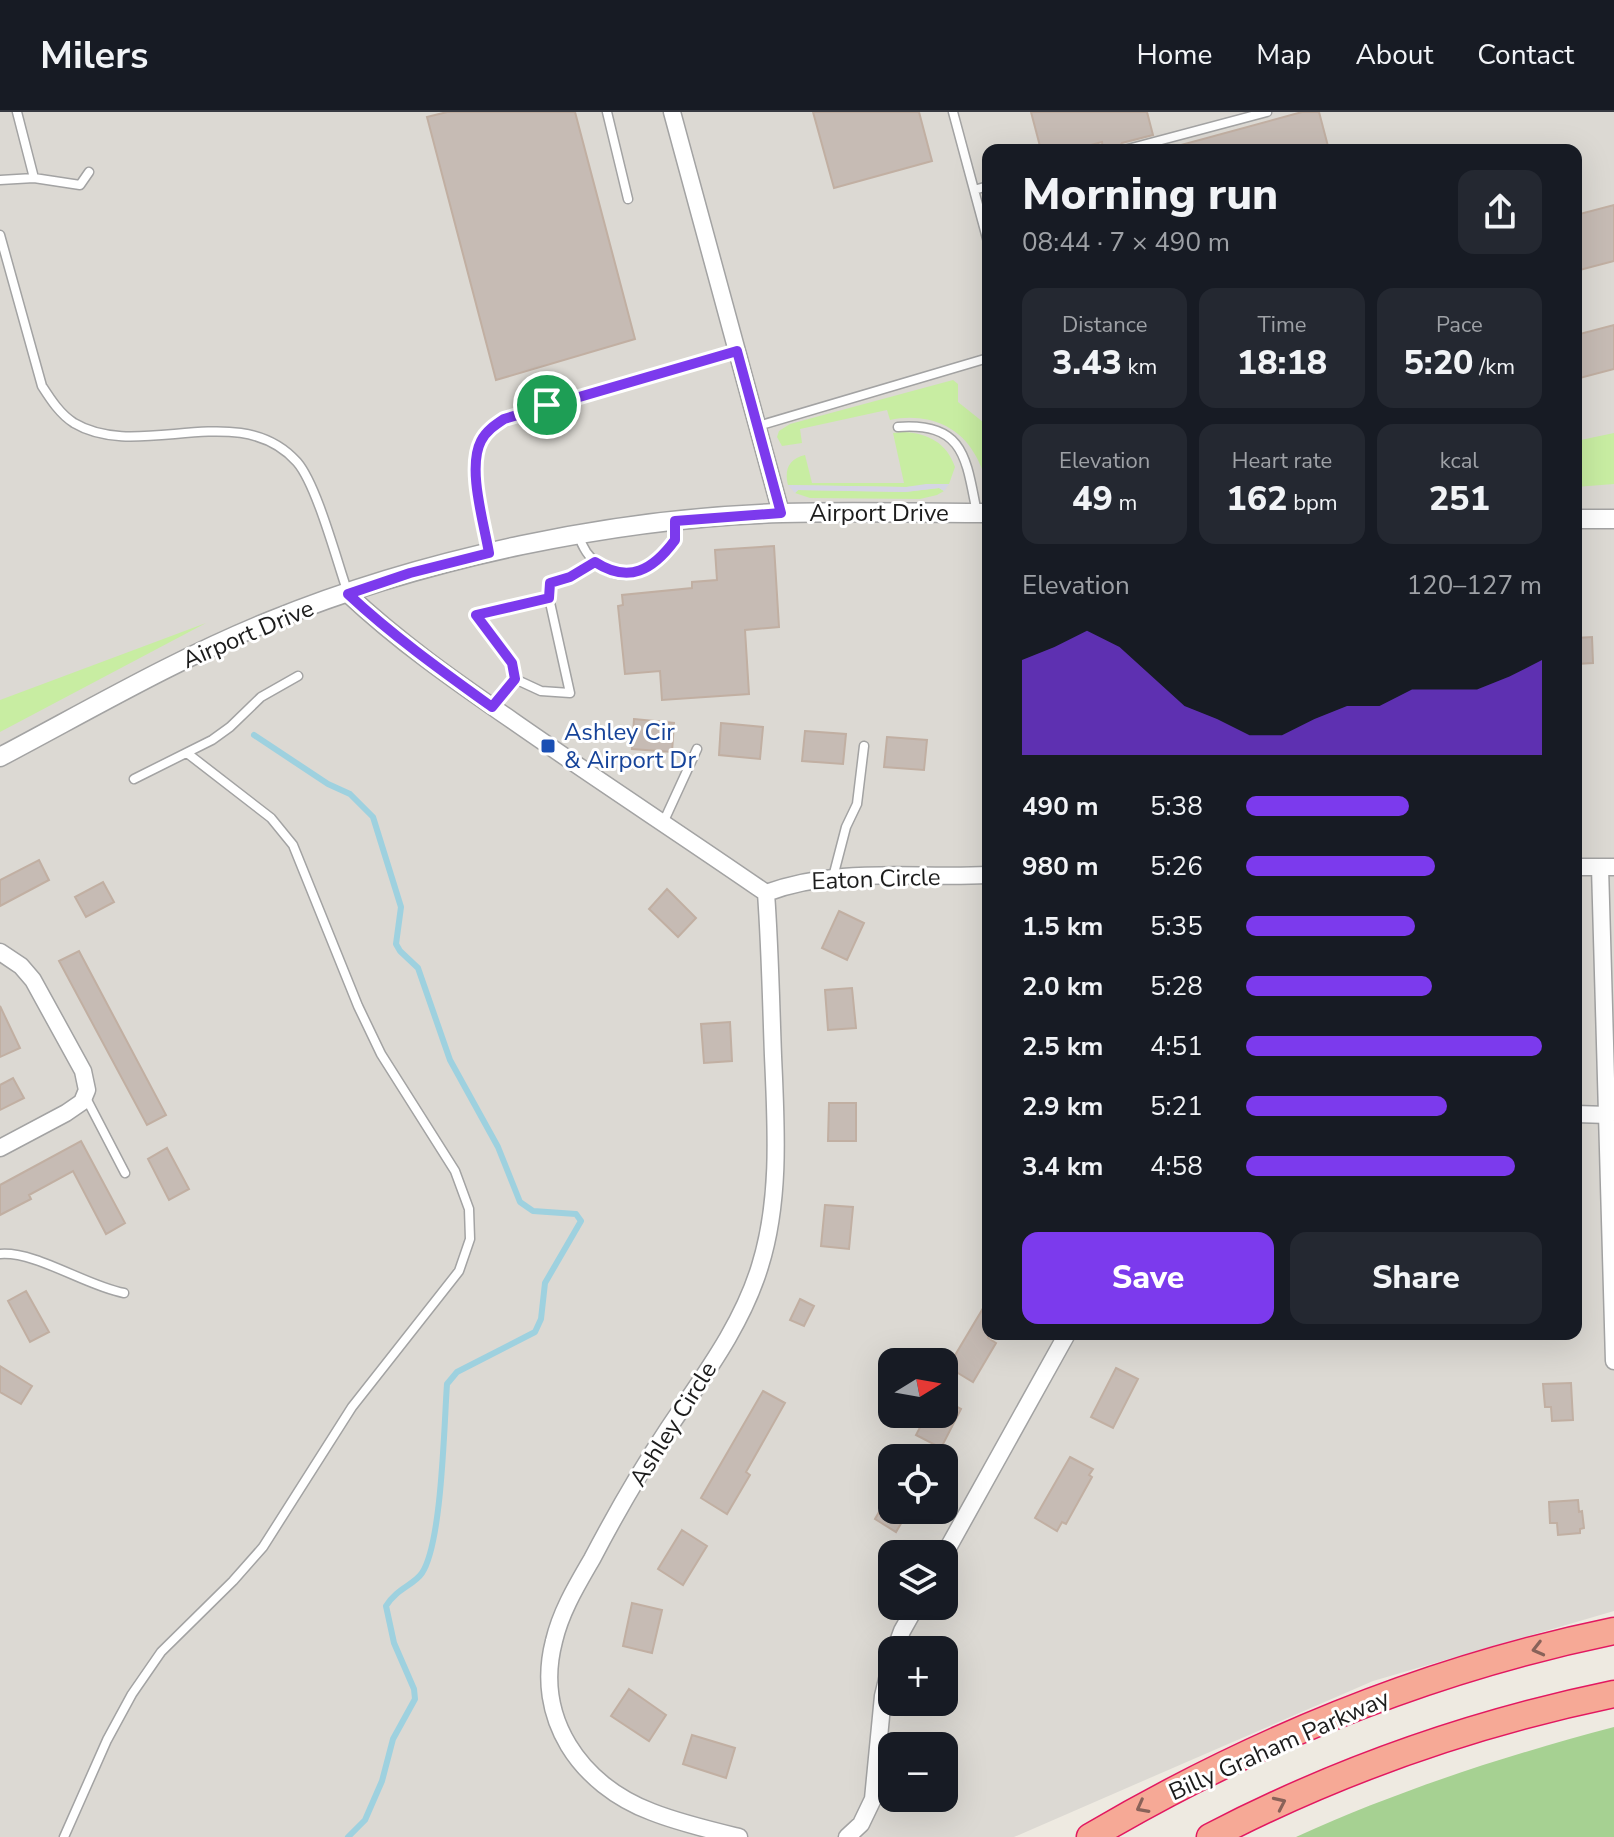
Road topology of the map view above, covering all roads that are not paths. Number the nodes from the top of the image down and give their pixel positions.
1 (17, 112) edge
2 (607, 112) edge
3 (672, 112) edge
4 (953, 112) edge
5 (1267, 112) edge
6 (1147, 144) edge
7 (89, 172) dead end
8 (34, 178) junction
9 (0, 180) edge
10 (982, 188) edge
11 (974, 190) junction
12 (628, 199) dead end
13 (982, 220) edge
14 (0, 235) edge
15 (737, 351) junction
16 (982, 360) edge
17 (757, 426) junction
18 (898, 427) dead end
19 (781, 513) junction
20 (982, 513) edge
21 (1582, 519) edge
22 (1614, 519) edge
23 (675, 521) junction
24 (579, 535) junction
25 (489, 553) junction
26 (595, 562) junction
27 (348, 594) junction
28 (549, 598) junction
29 (298, 676) dead end
30 (515, 679) junction
31 (492, 707) junction
32 (864, 746) dead end
33 (697, 749) dead end
34 (187, 753) junction
35 (0, 757) edge
36 (134, 779) dead end
37 (663, 823) junction
38 (1582, 867) edge
39 (1607, 867) edge
40 (982, 875) edge
41 (833, 877) junction
42 (766, 893) junction
43 (0, 952) edge
44 (85, 1096) junction
45 (1582, 1114) edge
46 (1608, 1115) junction
47 (0, 1148) edge
48 (125, 1173) dead end
49 (0, 1254) edge
50 (124, 1293) dead end
51 (1064, 1340) edge
52 (1614, 1361) edge
53 (952, 1540) edge
54 (1614, 1631) edge
55 (1614, 1694) edge
56 (881, 1716) edge
57 (64, 1837) edge
58 (739, 1837) edge
59 (847, 1837) edge
60 (1090, 1837) edge
61 (1210, 1837) edge

1 - 8 lane
2 - 12 lane
3 - 15 street
4 - 11 lane
5 - 6 lane
7 - 8 lane
8 - 9 lane
10 - 11 lane
11 - 13 lane
14 - 27 lane
15 - 17 street
15 - 25 lane
16 - 17 lane
17 - 19 street
18 - 20 lane
19 - 20 street, Airport Drive
19 - 23 street, Airport Drive
21 - 22 street
23 - 24 street, Airport Drive
23 - 26 lane
24 - 25 street, Airport Drive
24 - 26 lane
25 - 27 street, Airport Drive
26 - 28 lane
27 - 31 street
27 - 35 street, Airport Drive
28 - 30 lane
28 - 30 lane
29 - 34 lane
30 - 31 lane
31 - 37 street
32 - 41 lane
33 - 37 lane
34 - 36 lane
34 - 57 lane
37 - 42 street
38 - 39 street
39 - 46 street
40 - 41 street, Eaton Circle
41 - 42 street, Eaton Circle
42 - 58 street, Ashley Circle
43 - 44 street
44 - 47 street
44 - 48 lane
45 - 46 street
46 - 52 street
49 - 50 lane
51 - 53 street
54 -> 60 highway, Billy Graham Parkway
61 -> 55 highway
56 - 59 street

